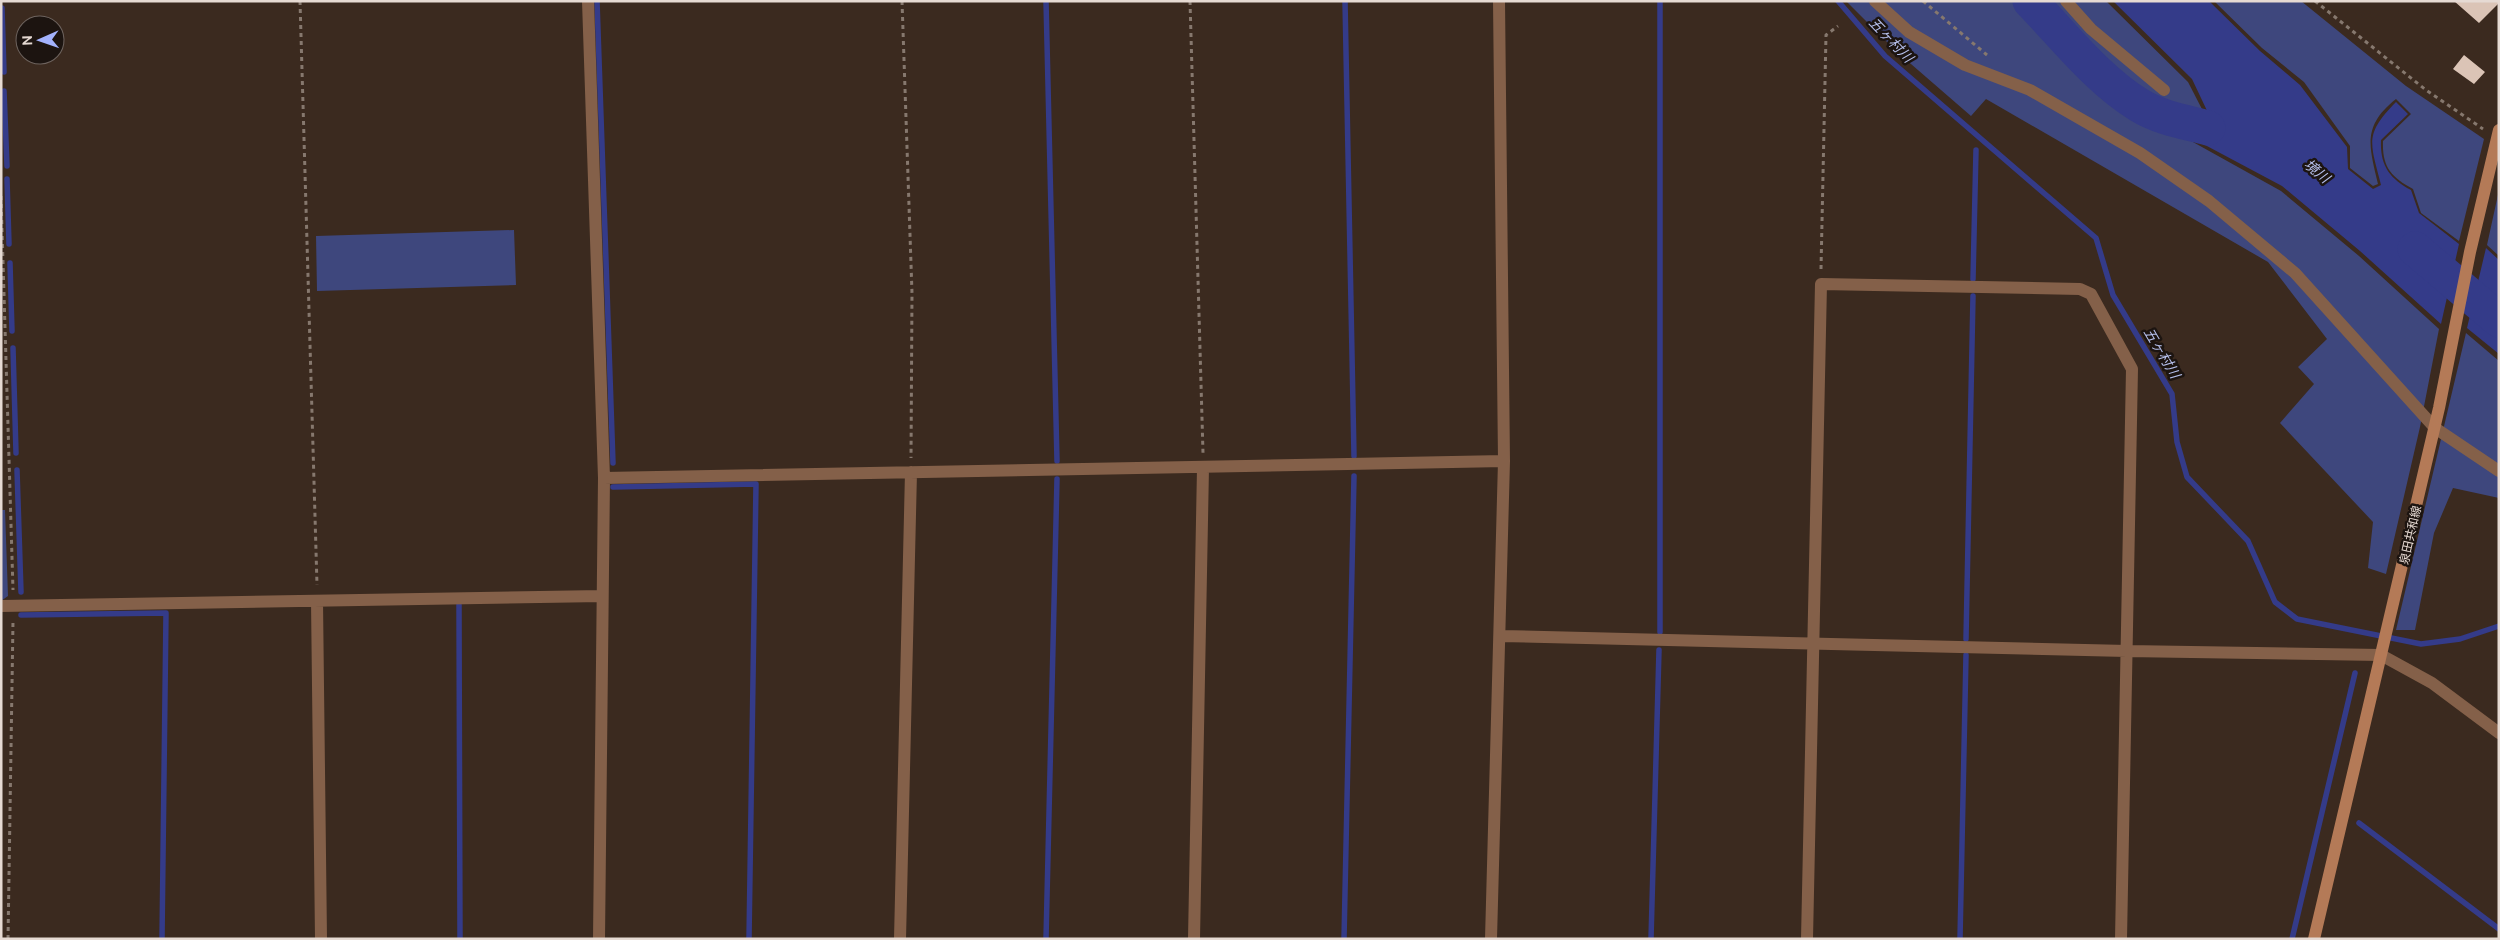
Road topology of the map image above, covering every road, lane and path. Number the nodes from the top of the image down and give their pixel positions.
1 (300, 1) edge
2 (588, 1) edge
3 (902, 1) edge
4 (1190, 1) edge
5 (1499, 1) edge
6 (1875, 1) edge
7 (1922, 1) edge
8 (2066, 1) edge
9 (2314, 1) edge
10 (1838, 26) dead end
11 (1991, 59) dead end
12 (2164, 90) dead end
13 (2498, 137) edge
14 (1, 196) edge
15 (1821, 284) junction
16 (2435, 428) junction
17 (1504, 461) junction
18 (1204, 468) junction
19 (2499, 471) edge
20 (911, 472) junction
21 (604, 478) junction
22 (602, 596) junction
23 (317, 601) junction
24 (7, 606) edge
25 (1500, 636) junction
26 (1813, 643) junction
27 (2127, 651) junction
28 (2382, 652) junction
29 (2499, 733) edge
30 (8, 939) edge
31 (321, 939) edge
32 (600, 939) edge
33 (900, 939) edge
34 (1194, 939) edge
35 (1491, 939) edge
36 (1807, 939) edge
37 (2121, 939) edge
38 (2314, 939) edge

1 - 23 path
2 - 21 street
3 - 20 path
4 - 18 path
5 - 17 street
6 - 16 street
7 - 11 path
8 - 12 street
9 - 13 path
10 - 15 path
13 - 16 main road, 泉田共和線
14 - 24 path
15 - 26 street
15 - 27 street
16 - 19 street
16 - 28 main road, 泉田共和線
17 - 18 street
17 - 25 street
18 - 20 street
18 - 34 street
20 - 21 street
20 - 33 street
21 - 22 street
22 - 23 street
22 - 32 street
23 - 24 street
23 - 31 street
24 - 30 path
25 - 26 street
25 - 35 street
26 - 27 street
26 - 36 street
27 - 28 street
27 - 37 street
28 - 29 street
28 - 38 main road, 泉田共和線

